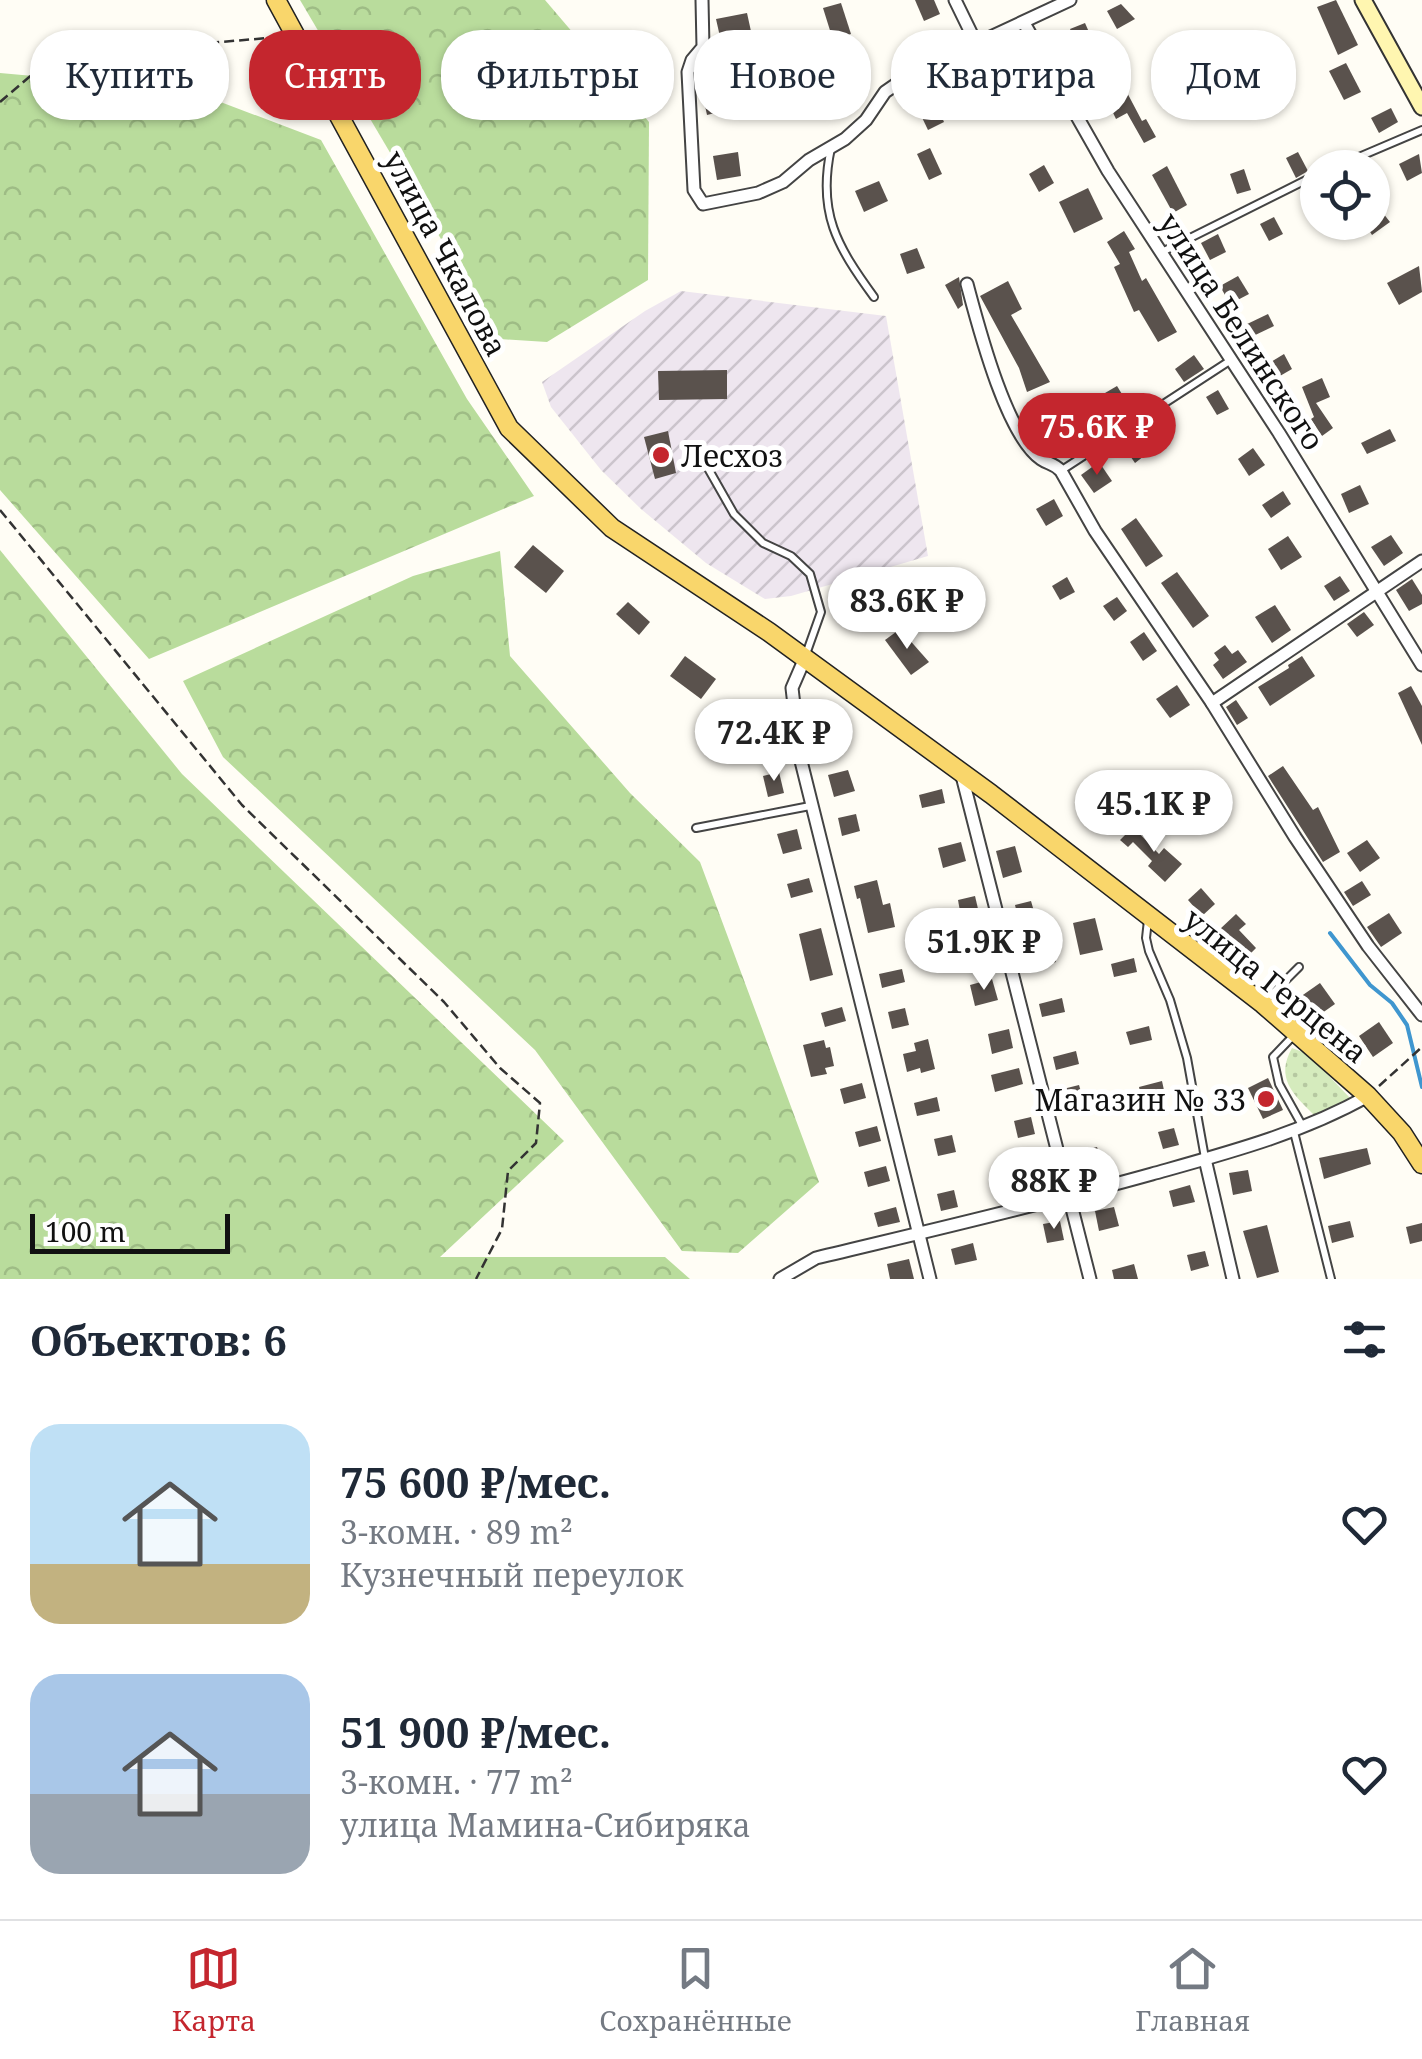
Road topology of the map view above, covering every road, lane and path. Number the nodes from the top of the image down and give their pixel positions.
1 (276, 0) edge
2 (702, 0) edge
3 (956, 0) edge
4 (1070, 0) edge
5 (1363, 0) edge
6 (1024, 23) junction
7 (293, 30) edge
8 (970, 30) edge
9 (1008, 30) edge
10 (249, 40) edge
11 (891, 88) edge
12 (0, 102) edge
13 (1422, 108) edge
14 (342, 120) edge
15 (1422, 130) edge
16 (831, 146) junction
17 (1375, 150) edge
18 (1300, 183) edge
19 (1161, 252) junction
20 (968, 284) dead end
21 (874, 298) dead end
22 (1230, 360) junction
23 (509, 428) joint
24 (705, 463) dead end
25 (1061, 470) junction
26 (0, 510) edge
27 (1422, 560) edge
28 (1377, 590) junction
29 (805, 658) junction
30 (1422, 664) edge
31 (1212, 703) junction
32 (961, 772) junction
33 (810, 806) junction
34 (696, 828) dead end
35 (1149, 917) junction
36 (1299, 967) dead end
37 (1262, 1004) junction
38 (1422, 1015) edge
39 (1296, 1033) junction
40 (1421, 1048) edge
41 (1368, 1096) junction
42 (1298, 1130) junction
43 (1205, 1160) junction
44 (1422, 1164) edge
45 (1068, 1197) junction
46 (917, 1234) junction
47 (476, 1279) edge
48 (780, 1279) edge
49 (930, 1279) edge
50 (1090, 1279) edge
51 (1234, 1279) edge
52 (1331, 1279) edge

1 - 7 main road, улица Чкалова
2 - 16 street
3 - 8 street
4 - 6 street
5 - 13 street
6 - 9 street
6 - 19 street, улица Белинского
10 - 12 path
11 - 16 street
14 - 23 main road, улица Чкалова
15 - 17 lane
16 - 21 lane
18 - 19 lane
19 - 22 street, улица Белинского
20 - 25 street
22 - 25 lane
22 - 28 street, улица Белинского
23 - 29 main road, улица Герцена
24 - 29 lane
25 - 31 street
26 - 47 path
27 - 28 street
28 - 30 street, улица Белинского
28 - 31 street
29 - 32 main road, улица Герцена
29 - 33 street
31 - 38 street
32 - 35 main road, улица Герцена
32 - 45 street
33 - 34 lane
33 - 46 street
35 - 37 main road, улица Герцена
35 - 43 lane
36 - 37 lane
37 - 39 main road, улица Герцена
39 - 41 main road, улица Герцена
39 - 42 lane
40 - 41 path
41 - 42 street
41 - 44 main road, улица Герцена
42 - 43 street
42 - 52 lane
43 - 45 street
43 - 51 street
45 - 46 street
45 - 50 street
46 - 48 street
46 - 49 street

